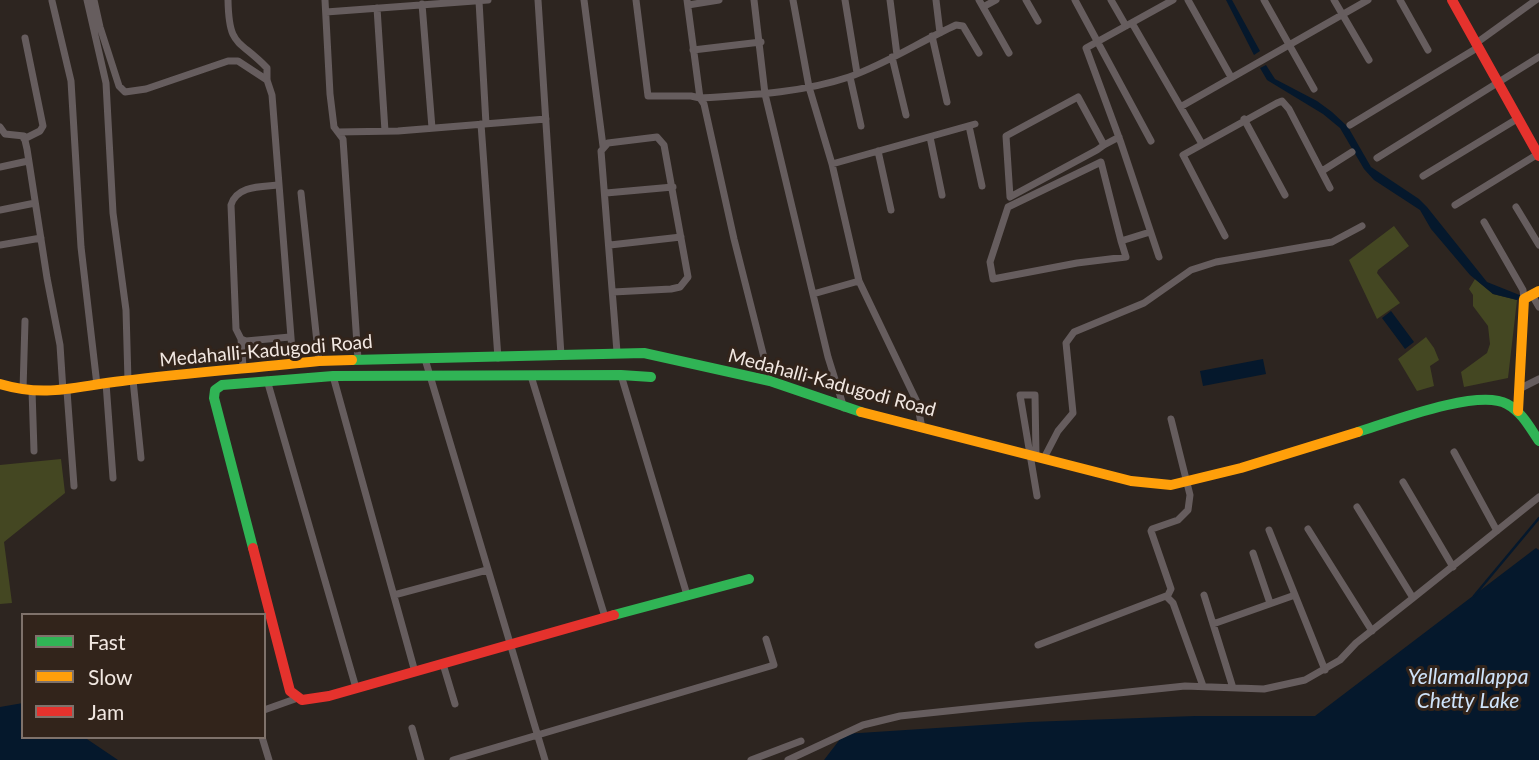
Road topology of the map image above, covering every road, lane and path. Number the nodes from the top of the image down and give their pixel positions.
1 (87, 0) edge
2 (94, 0) edge
3 (228, 0) edge
4 (326, 0) edge
5 (488, 0) edge
6 (538, 0) edge
7 (584, 0) edge
8 (636, 0) edge
9 (719, 0) edge
10 (754, 0) edge
11 (793, 0) edge
12 (845, 0) edge
13 (890, 0) edge
14 (936, 0) edge
15 (996, 0) edge
16 (1026, 0) edge
17 (1075, 0) edge
18 (1111, 0) edge
19 (1173, 0) edge
20 (1188, 0) edge
21 (1264, 0) edge
22 (1334, 0) edge
23 (1368, 0) edge
24 (1400, 0) edge
25 (1452, 0) edge
26 (1536, 0) edge
27 (52, 1) edge
28 (479, 1) edge
29 (688, 2) edge
30 (422, 4) junction
31 (981, 4) edge
32 (1158, 4) edge
33 (377, 8) junction
34 (326, 12) junction
35 (1342, 14) junction
36 (1038, 22) dead end
37 (1129, 24) junction
38 (936, 34) junction
39 (25, 38) dead end
40 (761, 42) junction
41 (1097, 42) junction
42 (1289, 45) junction
43 (1476, 46) junction
44 (693, 50) junction
45 (1428, 50) dead end
46 (979, 53) dead end
47 (1009, 53) dead end
48 (894, 56) junction
49 (1536, 58) edge
50 (1369, 60) dead end
51 (1539, 69) edge
52 (853, 75) junction
53 (1231, 77) junction
54 (267, 80) junction
55 (1498, 83) junction
56 (809, 87) junction
57 (1314, 89) dead end
58 (765, 94) junction
59 (699, 98) junction
60 (947, 102) dead end
61 (1182, 106) junction
62 (905, 115) dead end
63 (546, 119) junction
64 (1244, 119) junction
65 (1517, 119) junction
66 (483, 124) junction
67 (1350, 125) dead end
68 (861, 126) dead end
69 (0, 128) edge
70 (432, 128) junction
71 (338, 131) junction
72 (385, 131) junction
73 (930, 136) junction
74 (1119, 137) junction
75 (24, 139) junction
76 (1151, 141) dead end
77 (1202, 144) junction
78 (1104, 145) junction
79 (603, 146) junction
80 (878, 151) junction
81 (1352, 152) dead end
82 (1538, 155) edge
83 (1377, 158) dead end
84 (29, 161) junction
85 (832, 164) junction
86 (0, 167) edge
87 (1322, 171) junction
88 (1423, 176) dead end
89 (279, 185) junction
90 (982, 186) dead end
91 (673, 187) junction
92 (1330, 188) dead end
93 (606, 192) junction
94 (301, 193) dead end
95 (942, 195) dead end
96 (1284, 195) dead end
97 (35, 203) junction
98 (1455, 205) dead end
99 (1516, 207) dead end
100 (0, 210) edge
101 (891, 211) dead end
102 (1484, 222) dead end
103 (1362, 226) dead end
104 (1150, 232) junction
105 (1225, 236) dead end
106 (681, 237) junction
107 (41, 238) junction
108 (1122, 241) junction
109 (0, 245) edge
110 (610, 245) junction
111 (1539, 245) edge
112 (1159, 257) dead end
113 (859, 281) junction
114 (613, 292) junction
115 (813, 294) junction
116 (1532, 295) edge
117 (1539, 307) edge
118 (25, 321) dead end
119 (290, 337) junction
120 (241, 339) junction
121 (617, 352) junction
122 (561, 355) junction
123 (498, 358) junction
124 (358, 359) junction
125 (425, 359) junction
126 (319, 361) junction
127 (292, 363) junction
128 (243, 367) junction
129 (621, 375) junction
130 (333, 376) junction
131 (531, 376) junction
132 (430, 377) junction
133 (651, 377) dead end
134 (1539, 379) edge
135 (130, 380) junction
136 (267, 380) junction
137 (770, 381) junction
138 (102, 384) junction
139 (0, 385) edge
140 (1519, 389) junction
141 (28, 390) junction
142 (65, 391) junction
143 (844, 408) junction
144 (1518, 411) junction
145 (1171, 419) dead end
146 (922, 428) junction
147 (1539, 441) edge
148 (34, 451) dead end
149 (1454, 452) dead end
150 (1036, 456) junction
151 (141, 458) dead end
152 (113, 478) dead end
153 (1187, 481) junction
154 (1403, 482) dead end
155 (74, 486) dead end
156 (1037, 496) dead end
157 (1539, 497) edge
158 (1357, 507) dead end
159 (1308, 529) dead end
160 (1269, 530) dead end
161 (1497, 531) junction
162 (1253, 553) dead end
163 (1453, 567) junction
164 (487, 569) junction
165 (749, 579) dead end
166 (394, 595) junction
167 (687, 595) junction
168 (1204, 595) dead end
169 (1295, 595) junction
170 (1167, 597) junction
171 (1413, 598) junction
172 (1270, 603) junction
173 (606, 617) junction
174 (1213, 624) junction
175 (1372, 631) junction
176 (766, 639) dead end
177 (510, 645) junction
178 (1038, 645) dead end
179 (443, 664) junction
180 (1325, 670) junction
181 (415, 672) junction
182 (1203, 686) junction
183 (356, 688) junction
184 (1233, 688) junction
185 (295, 699) junction
186 (455, 704) dead end
187 (266, 709) edge
188 (412, 728) dead end
189 (538, 734) junction
190 (263, 739) edge
191 (801, 741) dead end
192 (269, 760) edge
193 (421, 760) edge
194 (453, 760) edge
195 (545, 760) edge
196 (751, 760) edge
197 (788, 760) edge

1 - 135 street
2 - 54 street
3 - 54 street
4 - 34 street
5 - 28 street
6 - 63 street
7 - 79 street
8 - 59 street
9 - 29 street
10 - 40 street
11 - 56 street
12 - 52 street
13 - 48 street
14 - 38 street
15 - 31 street
16 - 36 street
17 - 41 street
18 - 37 street
19 - 32 street
20 - 53 street
21 - 42 street
22 - 35 street
23 - 35 street
24 - 45 street
25 - 43 street
26 - 43 street
27 - 138 street
28 - 30 street
28 - 66 street
29 - 44 street
30 - 33 street
30 - 70 street
31 - 47 street
32 - 37 street
33 - 34 street
33 - 72 street
34 - 71 street
35 - 42 street
35 - 50 street
37 - 41 street
37 - 61 street
38 - 46 street
38 - 48 street
38 - 60 street
39 - 75 street
40 - 44 street
40 - 58 street
41 - 74 street
41 - 76 street
42 - 53 street
42 - 57 street
43 - 55 street
43 - 67 street
44 - 59 street
48 - 52 street
48 - 62 street
49 - 51 street
49 - 55 street
52 - 56 street
52 - 68 street
53 - 61 street
54 - 89 street
55 - 65 street
55 - 83 street
56 - 58 street
56 - 85 street
58 - 59 street
58 - 115 street
59 - 137 street
61 - 77 street
63 - 66 street
63 - 122 street
64 - 77 street
64 - 87 street
64 - 96 street
65 - 82 street
65 - 88 street
66 - 70 street
66 - 123 street
69 - 75 street
70 - 72 street
71 - 72 street
71 - 124 street
73 - 80 street
73 - 90 street
73 - 95 street
74 - 78 street
74 - 104 street
75 - 84 street
77 - 105 street
78 - 78 street
79 - 91 street
79 - 93 street
80 - 85 street
80 - 101 street
81 - 87 street
82 - 98 street
84 - 86 street
84 - 97 street
85 - 113 street
87 - 92 street
89 - 119 street
89 - 120 street
91 - 93 street
91 - 106 street
93 - 110 street
94 - 126 street
97 - 100 street
97 - 107 street
99 - 111 street
102 - 116 street
103 - 150 street
104 - 108 street
104 - 112 street
106 - 110 street
106 - 114 street
107 - 109 street
107 - 142 street
108 - 108 street
110 - 114 street
113 - 115 street
113 - 146 street
114 - 121 street
115 - 143 street
116 - 117 street
116 - 140 street
118 - 141 street
119 - 120 street
119 - 127 street
120 - 128 street
121 - 122 street, Medahalli-Kadugodi Road
121 - 137 street, Medahalli-Kadugodi Road
122 - 123 street, Medahalli-Kadugodi Road
123 - 125 street, Medahalli-Kadugodi Road
124 - 125 street, Medahalli-Kadugodi Road
124 - 126 street, Medahalli-Kadugodi Road
125 - 132 street
126 - 127 street, Medahalli-Kadugodi Road
127 - 128 street, Medahalli-Kadugodi Road
128 - 135 street, Medahalli-Kadugodi Road
129 - 131 street
129 - 133 street
129 - 167 street
130 - 132 street
130 - 136 street
130 - 166 street
131 - 132 street
131 - 173 street
132 - 164 street
134 - 140 street
135 - 138 street, Medahalli-Kadugodi Road
135 - 151 street
136 - 183 street
136 - 185 street
137 - 143 street, Medahalli-Kadugodi Road
138 - 142 street, Medahalli-Kadugodi Road
138 - 152 street
139 - 141 street, Medahalli-Kadugodi Road
140 - 144 street
141 - 142 street, Medahalli-Kadugodi Road
141 - 148 street
142 - 155 street
143 - 146 street, Medahalli-Kadugodi Road
144 - 147 street
144 - 153 street, Medahalli-Kadugodi Road
145 - 153 street
146 - 150 street, Medahalli-Kadugodi Road
149 - 161 street
150 - 150 street
150 - 153 street, Medahalli-Kadugodi Road
150 - 156 street
153 - 170 street
154 - 163 street
157 - 161 street
158 - 171 street
159 - 175 street
160 - 169 street
161 - 163 street
162 - 172 street
163 - 171 street
164 - 166 street
164 - 177 street
165 - 167 street
166 - 181 street
167 - 173 street
168 - 174 street
169 - 172 street
169 - 180 street
170 - 178 street
170 - 182 street
171 - 175 street
172 - 174 street
173 - 177 street
174 - 184 street
175 - 180 street
176 - 189 street
177 - 179 street
177 - 189 street
179 - 181 street
179 - 186 street
180 - 184 street
181 - 183 street
182 - 184 street
182 - 197 street
183 - 185 street
185 - 187 street
188 - 193 street
189 - 194 street
189 - 195 street
190 - 192 street
191 - 196 street

